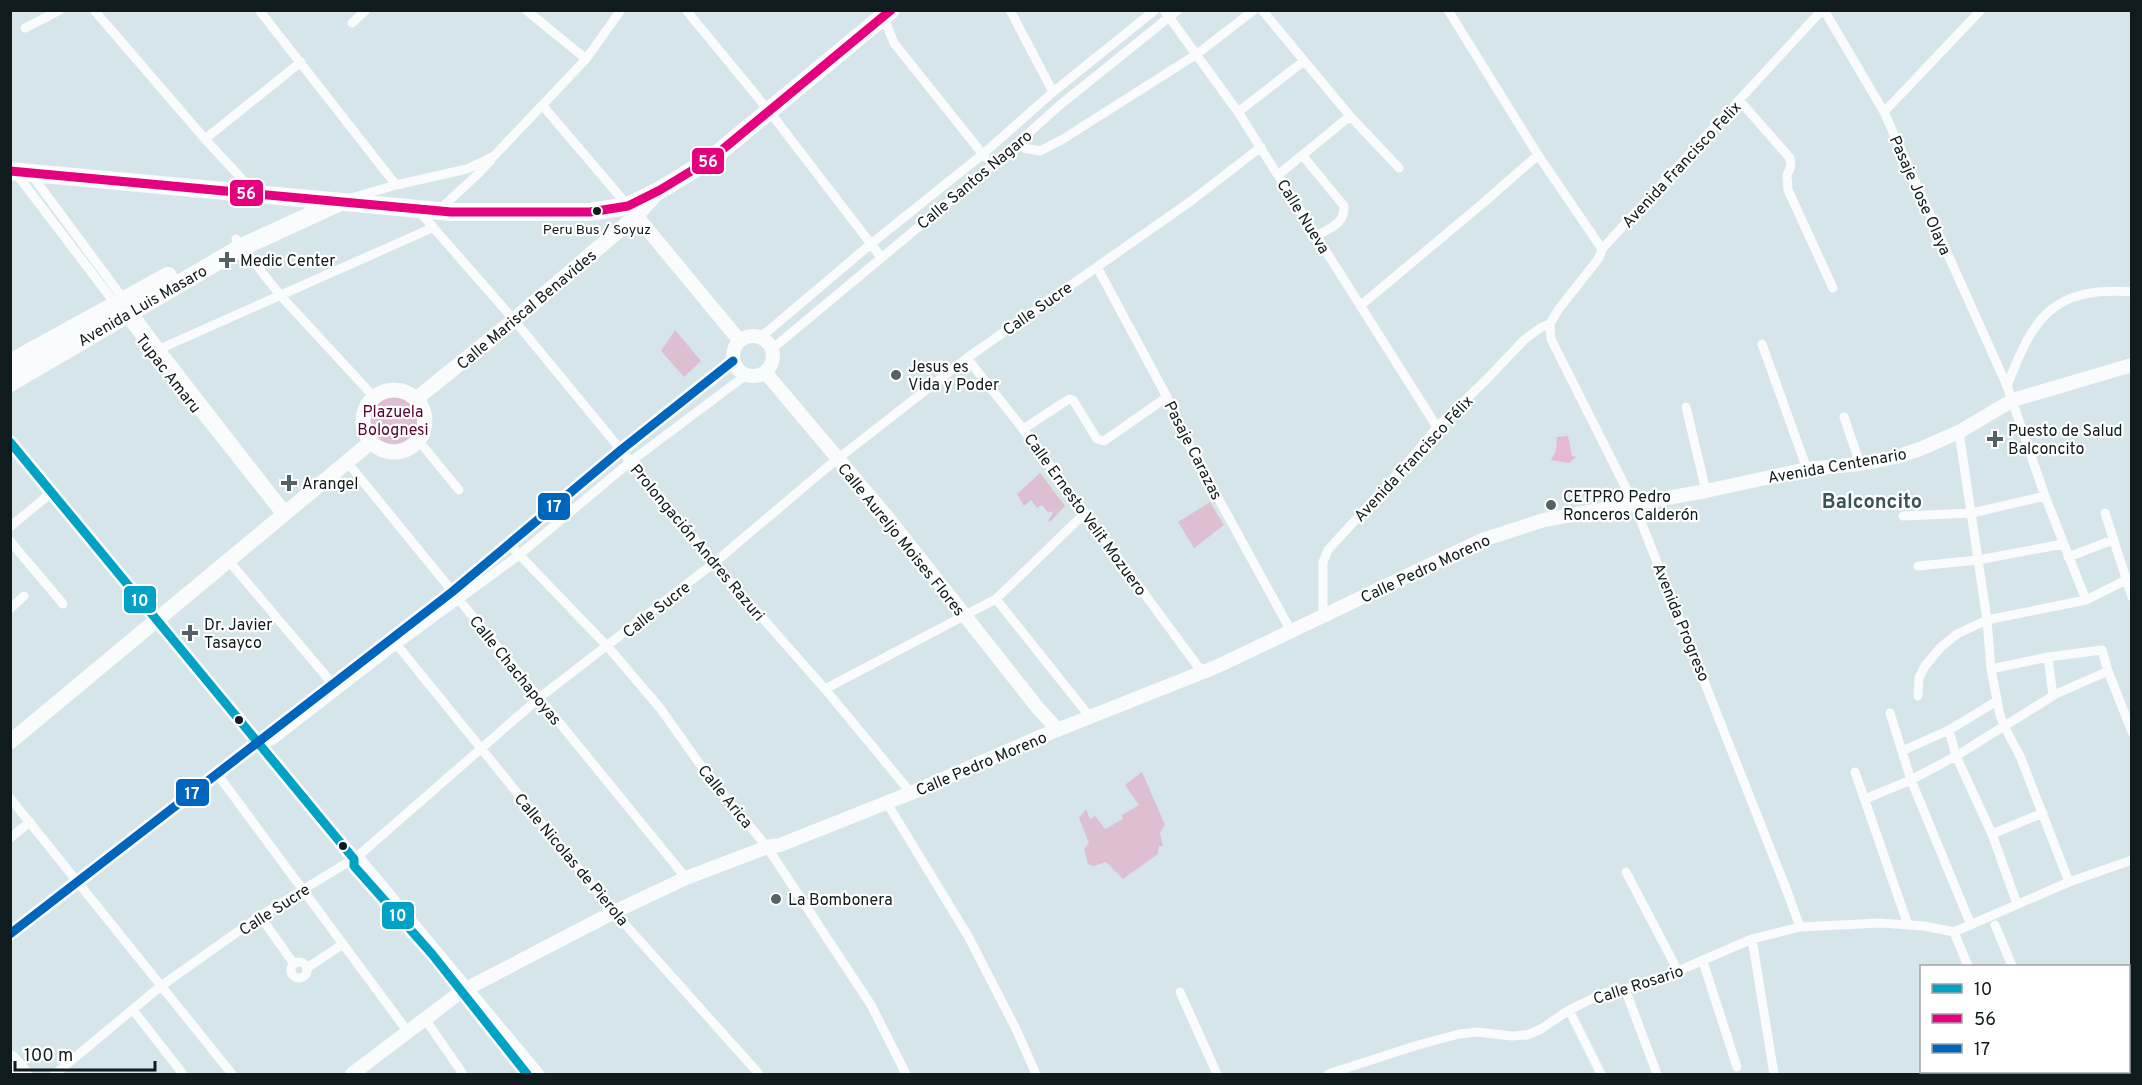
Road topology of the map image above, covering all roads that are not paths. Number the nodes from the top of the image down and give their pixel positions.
1 (60, 10) edge
2 (94, 10) edge
3 (259, 10) edge
4 (366, 10) edge
5 (526, 10) edge
6 (621, 10) edge
7 (686, 10) edge
8 (1010, 10) edge
9 (1155, 10) edge
10 (1178, 10) edge
11 (1254, 10) edge
12 (1262, 10) edge
13 (1448, 10) edge
14 (1823, 10) edge
15 (1981, 10) edge
16 (885, 13) edge
17 (1167, 14) edge
18 (352, 22) dead end
19 (25, 28) dead end
20 (1197, 54) junction
21 (586, 59) junction
22 (1304, 61) junction
23 (300, 62) junction
24 (1053, 92) junction
25 (1739, 100) junction
26 (543, 106) junction
27 (769, 111) junction
28 (1238, 111) junction
29 (1884, 112) junction
30 (1350, 116) junction
31 (205, 139) junction
32 (1018, 143) junction
33 (1261, 147) junction
34 (983, 154) junction
35 (1538, 155) junction
36 (494, 156) junction
37 (1303, 156) junction
38 (993, 165) junction
39 (1399, 168) dead end
40 (19, 172) edge
41 (1278, 175) junction
42 (396, 185) junction
43 (256, 193) junction
44 (334, 200) junction
45 (417, 208) junction
46 (439, 210) junction
47 (632, 210) junction
48 (432, 228) junction
49 (1316, 236) junction
50 (239, 243) junction
51 (872, 243) junction
52 (1602, 249) junction
53 (881, 257) junction
54 (1097, 267) junction
55 (1833, 288) dead end
56 (2132, 292) edge
57 (280, 295) junction
58 (1360, 306) junction
59 (124, 308) junction
60 (514, 320) junction
61 (1550, 324) junction
62 (761, 337) junction
63 (740, 340) junction
64 (1762, 344) dead end
65 (772, 349) junction
66 (156, 350) junction
67 (967, 358) junction
68 (733, 361) junction
69 (10, 363) edge
70 (2132, 365) edge
71 (765, 372) junction
72 (746, 375) junction
73 (10, 383) edge
74 (2007, 386) junction
75 (374, 397) junction
76 (1167, 397) junction
77 (416, 399) junction
78 (2013, 400) junction
79 (1686, 407) dead end
80 (1844, 417) dead end
81 (1437, 427) junction
82 (1023, 429) junction
83 (1959, 432) junction
84 (418, 440) junction
85 (10, 442) edge
86 (371, 442) junction
87 (621, 450) junction
88 (837, 460) junction
89 (347, 462) junction
90 (630, 462) junction
91 (1860, 464) junction
92 (1808, 469) junction
93 (459, 490) dead end
94 (1706, 491) junction
95 (52, 492) junction
96 (2045, 496) junction
97 (1634, 504) junction
98 (1085, 513) junction
99 (1972, 513) junction
100 (2105, 513) dead end
101 (285, 514) junction
102 (1903, 516) dead end
103 (10, 527) edge
104 (2113, 540) junction
105 (10, 541) edge
106 (510, 544) junction
107 (2063, 544) junction
108 (519, 555) junction
109 (2068, 557) junction
110 (228, 560) junction
111 (1978, 560) junction
112 (714, 563) junction
113 (1918, 566) dead end
114 (2128, 578) edge
115 (24, 596) dead end
116 (455, 596) junction
117 (2132, 597) edge
118 (996, 599) junction
119 (2086, 600) junction
120 (63, 604) dead end
121 (10, 609) edge
122 (966, 615) junction
123 (1323, 616) junction
124 (158, 619) junction
125 (1987, 620) junction
126 (1291, 631) junction
127 (394, 642) junction
128 (608, 646) junction
129 (2048, 657) junction
130 (1991, 669) junction
131 (2108, 671) junction
132 (1202, 672) junction
133 (335, 687) junction
134 (825, 688) junction
135 (1918, 696) dead end
136 (2053, 696) junction
137 (539, 698) junction
138 (1997, 701) junction
139 (1037, 707) junction
140 (1890, 713) dead end
141 (1090, 717) junction
142 (2004, 726) junction
143 (1058, 730) junction
144 (1949, 730) junction
145 (2132, 732) edge
146 (1042, 736) junction
147 (10, 742) edge
148 (259, 743) junction
149 (481, 749) junction
150 (1902, 751) junction
151 (1956, 756) junction
152 (1855, 772) dead end
153 (218, 775) junction
154 (1911, 780) junction
155 (911, 793) junction
156 (10, 798) edge
157 (1865, 799) junction
158 (886, 803) junction
159 (2043, 813) junction
160 (30, 822) junction
161 (1992, 834) junction
162 (10, 838) edge
163 (767, 847) junction
164 (354, 859) junction
165 (2132, 860) edge
166 (1626, 872) dead end
167 (686, 878) junction
168 (2069, 882) junction
169 (77, 883) junction
170 (303, 890) junction
171 (2017, 904) junction
172 (614, 912) junction
173 (260, 916) junction
174 (1908, 925) junction
175 (1971, 925) junction
176 (1995, 925) dead end
177 (1800, 927) junction
178 (1954, 932) junction
179 (10, 934) edge
180 (1752, 939) junction
181 (343, 944) junction
182 (1703, 962) junction
183 (1968, 965) edge
184 (2012, 965) edge
185 (1678, 971) junction
186 (161, 986) junction
187 (466, 989) junction
188 (1625, 989) junction
189 (1180, 992) dead end
190 (133, 1010) junction
191 (1569, 1010) junction
192 (425, 1019) junction
193 (408, 1032) junction
194 (10, 1059) edge
195 (1737, 1067) dead end
196 (23, 1074) edge
197 (55, 1074) edge
198 (183, 1074) edge
199 (232, 1074) edge
200 (352, 1074) edge
201 (464, 1074) edge
202 (527, 1074) edge
203 (540, 1074) edge
204 (759, 1074) edge
205 (906, 1074) edge
206 (1036, 1074) edge
207 (1217, 1074) edge
208 (1334, 1074) edge
209 (1601, 1074) edge
210 (1657, 1074) edge
211 (1774, 1074) edge

1 - 19 street
2 - 31 street
3 - 23 street
4 - 18 street
5 - 21 street
6 - 21 street
7 - 27 street
8 - 24 street
9 - 24 street, Calle Santos Nagaro
10 - 17 street, Calle Santos Nagaro
11 - 20 street
12 - 22 street
13 - 35 street
14 - 25 street, Avenida Francisco Felix
14 - 29 street, Pasaje Jose Olaya
15 - 29 street
16 - 27 highway
16 - 34 street
17 - 20 street, Calle Nueva
17 - 32 street, Calle Santos Nagaro
20 - 28 street, Calle Nueva
20 - 32 street
21 - 26 street
22 - 28 street
22 - 30 street
23 - 31 street
23 - 42 street
24 - 34 street, Calle Santos Nagaro
25 - 52 street, Avenida Francisco Felix
25 - 55 street
26 - 36 street
26 - 47 street
27 - 47 highway
27 - 51 street
28 - 33 street, Calle Nueva
29 - 74 street, Pasaje Jose Olaya
30 - 37 street
30 - 39 street
31 - 43 street
32 - 38 street, Calle Santos Nagaro
33 - 41 street, Calle Nueva
33 - 54 street, Calle Sucre
34 - 38 street
34 - 51 street, Calle Santos Nagaro
35 - 52 street
35 - 58 street
36 - 42 street
36 - 46 street
37 - 41 street
37 - 49 street
38 - 53 street, Calle Santos Nagaro
40 - 43 highway
40 - 59 street, Tupac Amaru
40 - 59 street, Tupac Amaru
41 - 49 street, Calle Nueva
42 - 44 street
43 - 44 highway
44 - 45 highway
44 - 50 highway, Avenida Luis Masaro
45 - 46 highway
45 - 48 street, Prolongación Andres Razuri
46 - 47 highway
47 - 60 main road, Calle Mariscal Benavides
47 - 63 main road
48 - 57 street
48 - 60 street, Prolongación Andres Razuri
49 - 58 street, Calle Nueva
50 - 57 street
50 - 59 highway, Avenida Luis Masaro
51 - 53 street
51 - 62 street, Calle Santos Nagaro
52 - 61 street, Avenida Francisco Felix
53 - 65 street, Calle Santos Nagaro
54 - 67 street, Calle Sucre
54 - 76 street, Pasaje Carazas
56 - 74 street
57 - 66 street
57 - 75 street
58 - 81 street, Calle Nueva
59 - 66 street, Tupac Amaru
59 - 69 highway, Avenida Luis Masaro
59 - 73 highway, Avenida Luis Masaro
60 - 77 main road, Calle Mariscal Benavides
60 - 87 street, Prolongación Andres Razuri
61 - 81 street, Avenida Francisco Félix
61 - 97 street, Avenida Progreso
62 - 63 main road
62 - 65 main road
63 - 68 main road
64 - 92 street
65 - 71 main road
66 - 101 street, Tupac Amaru
67 - 82 street, Calle Ernesto Velit Mozuero
67 - 88 street, Calle Sucre
68 - 72 main road
68 - 87 street
70 - 78 main road, Avenida Centenario
71 - 72 main road
71 - 88 main road, Calle Aureljo Moises Flores
72 - 90 street
74 - 78 street, Pasaje Jose Olaya
75 - 77 main road
75 - 86 main road
76 - 82 street
76 - 126 street, Pasaje Carazas
77 - 84 main road
78 - 83 main road, Avenida Centenario
78 - 96 street, Pasaje Jose Olaya
79 - 94 street
80 - 91 street
81 - 123 street, Avenida Francisco Félix
82 - 98 street, Calle Ernesto Velit Mozuero
83 - 91 main road, Avenida Centenario
83 - 99 street
84 - 86 main road
84 - 93 street
85 - 95 street
86 - 89 main road
87 - 90 street, Prolongación Andres Razuri
87 - 106 street
88 - 112 street, Calle Sucre
88 - 122 main road, Calle Aureljo Moises Flores
89 - 101 main road
89 - 116 street, Calle Chachapoyas
90 - 108 street
90 - 112 street, Prolongación Andres Razuri
91 - 92 main road, Avenida Centenario
92 - 94 main road, Avenida Centenario
94 - 97 main road, Avenida Centenario
95 - 103 street
95 - 124 street
96 - 99 street
96 - 107 street, Pasaje Jose Olaya
97 - 123 main road, Calle Pedro Moreno
97 - 177 street, Avenida Progreso
98 - 118 street
98 - 132 street, Calle Ernesto Velit Mozuero
99 - 102 street
99 - 111 street
100 - 104 street
101 - 110 main road
104 - 109 street
104 - 114 street
105 - 120 street
106 - 108 street, Calle Arica
106 - 116 street
107 - 109 street, Pasaje Jose Olaya
107 - 111 street
108 - 116 street
108 - 128 street, Calle Arica
109 - 119 street, Pasaje Jose Olaya
110 - 124 main road
110 - 133 street
111 - 113 street
111 - 125 street
112 - 128 street, Calle Sucre
112 - 134 street, Prolongación Andres Razuri
114 - 117 street
114 - 119 street
115 - 121 street
116 - 127 street
116 - 137 street, Calle Chachapoyas
118 - 122 street
118 - 141 street
119 - 125 street
122 - 134 street
122 - 139 main road, Calle Aureljo Moises Flores
123 - 126 main road, Calle Pedro Moreno
124 - 147 main road
124 - 148 street
125 - 130 street
125 - 135 street
126 - 132 main road, Calle Pedro Moreno
127 - 133 street
127 - 149 street, Calle Nicolas de Pierola
128 - 137 street, Calle Sucre
128 - 163 street, Calle Arica
129 - 130 street
129 - 131 street
129 - 136 street
130 - 138 street
131 - 136 street
131 - 145 street
132 - 141 main road, Calle Pedro Moreno
133 - 148 street
134 - 155 street, Prolongación Andres Razuri
136 - 142 street
137 - 149 street, Calle Sucre
137 - 167 street, Calle Chachapoyas
138 - 142 street
138 - 144 street
139 - 143 main road, Calle Aureljo Moises Flores
139 - 146 main road
140 - 150 street
141 - 143 main road, Calle Pedro Moreno
142 - 151 street
142 - 159 street
143 - 146 main road, Calle Pedro Moreno
144 - 150 street
144 - 151 street
146 - 155 main road, Calle Pedro Moreno
148 - 153 street
148 - 164 street
149 - 164 street, Calle Sucre
149 - 172 street, Calle Nicolas de Pierola
150 - 154 street
151 - 154 street
151 - 161 street
152 - 157 street
153 - 169 street
153 - 170 street
154 - 157 street
154 - 175 street
155 - 158 main road, Calle Pedro Moreno
156 - 160 street
157 - 174 street
158 - 163 main road, Calle Pedro Moreno
158 - 206 street
159 - 161 street
159 - 168 street
160 - 162 street
160 - 169 street
161 - 171 street
163 - 167 main road, Calle Pedro Moreno
163 - 205 street, Calle Arica
164 - 170 street, Calle Sucre
164 - 187 street
165 - 168 street
166 - 185 street
167 - 172 main road, Calle Pedro Moreno
168 - 171 street
169 - 179 street
169 - 186 street
170 - 173 street, Calle Sucre
170 - 181 street
171 - 175 street
172 - 187 main road, Calle Pedro Moreno
172 - 204 street, Calle Nicolas de Pierola
173 - 181 street
173 - 186 street, Calle Sucre
174 - 177 street, Calle Rosario
174 - 178 street, Calle Rosario
175 - 178 street
176 - 184 street
177 - 180 street, Calle Rosario
178 - 183 street
180 - 182 street, Calle Rosario
180 - 211 street
181 - 193 street
182 - 185 street, Calle Rosario
182 - 195 street
185 - 188 street, Calle Rosario
186 - 190 street, Calle Sucre
186 - 199 street
187 - 192 main road, Calle Pedro Moreno
187 - 202 street
187 - 203 street
188 - 191 street, Calle Rosario
188 - 210 street
189 - 207 street
190 - 197 street, Calle Sucre
190 - 198 street
191 - 208 street, Calle Rosario
191 - 209 street
192 - 193 main road, Calle Pedro Moreno
192 - 201 street
193 - 200 main road, Calle Pedro Moreno
194 - 196 highway

